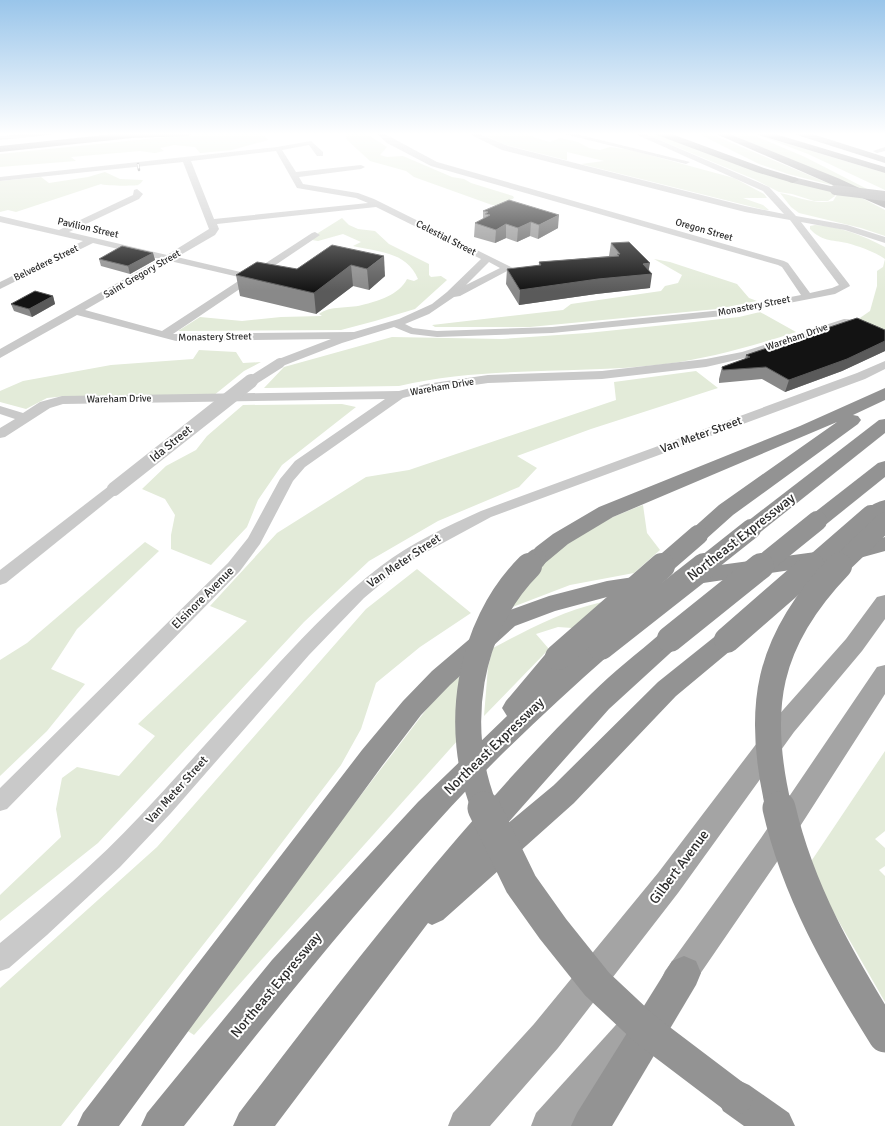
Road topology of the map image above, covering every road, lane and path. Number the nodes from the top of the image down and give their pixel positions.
1 (197, 186) edge
2 (300, 186) edge
3 (510, 186) edge
4 (652, 186) edge
5 (758, 186) edge
6 (816, 186) edge
7 (846, 186) edge
8 (866, 186) edge
9 (137, 192) dead end
10 (885, 195) edge
11 (379, 204) junction
12 (885, 204) edge
13 (793, 218) junction
14 (0, 219) edge
15 (212, 222) junction
16 (19, 223) junction
17 (6, 229) dead end
18 (60, 233) junction
19 (315, 235) dead end
20 (92, 240) junction
21 (885, 240) edge
22 (170, 258) junction
23 (487, 258) junction
24 (251, 277) junction
25 (0, 286) edge
26 (807, 296) junction
27 (445, 299) junction
28 (76, 311) junction
29 (396, 324) junction
30 (357, 334) junction
31 (885, 334) edge
32 (163, 335) junction
33 (0, 354) edge
34 (885, 365) edge
35 (885, 394) edge
36 (399, 395) junction
37 (0, 410) edge
38 (25, 418) junction
39 (885, 424) edge
40 (0, 434) edge
41 (885, 467) edge
42 (880, 515) edge
43 (885, 544) edge
44 (0, 579) edge
45 (885, 603) edge
46 (885, 674) edge
47 (0, 802) edge
48 (428, 811) junction
49 (391, 946) junction
50 (0, 959) edge
51 (684, 973) junction
52 (885, 1036) edge
53 (96, 1126) edge
54 (160, 1126) edge
55 (252, 1126) edge
56 (466, 1126) edge
57 (549, 1126) edge
58 (590, 1126) edge
59 (776, 1126) edge

1 - 15 street
2 - 11 street, Celestial Street
3 - 26 street, Oregon Street
4 - 13 street
5 - 13 street, Monastery Street
6 - 10 main road, bridge
7 - 12 highway
8 - 10 highway
9 - 18 street
11 - 15 street
11 - 23 street, Celestial Street
13 - 21 street
13 - 26 street, Monastery Street
14 - 16 street, Pavilion Street
15 - 22 street, Saint Gregory Street
16 - 17 street
16 - 18 street, Pavilion Street
18 - 20 street, Pavilion Street
19 - 24 street
20 - 22 street, Pavilion Street
20 - 25 street, Belvedere Street
22 - 24 street, Pavilion Street
22 - 28 street, Saint Gregory Street
23 - 27 street, Celestial Street
23 - 27 street
24 - 32 street
26 - 29 street, Monastery Street
27 - 29 street, Celestial Street
28 - 32 street, Monastery Street
28 - 33 street, Saint Gregory Street
29 - 30 street, Celestial Street
30 - 32 street, Monastery Street
30 - 44 street, Ida Street, bridge
31 - 36 street, Wareham Drive
34 - 50 street, Van Meter Street
35 - 48 highway, bridge
35 - 59 highway, bridge
36 - 38 street, Wareham Drive
36 - 47 street, Elsinore Avenue
37 - 38 street
38 - 40 street, Wareham Drive
39 - 48 highway, Northeast Expressway, bridge
41 - 49 highway, bridge
42 - 49 highway, bridge
42 - 52 highway, bridge
43 - 53 highway
45 - 56 main road, Gilbert Avenue
46 - 51 main road
48 - 54 highway, Northeast Expressway
49 - 55 highway
51 - 57 main road
51 - 58 highway

